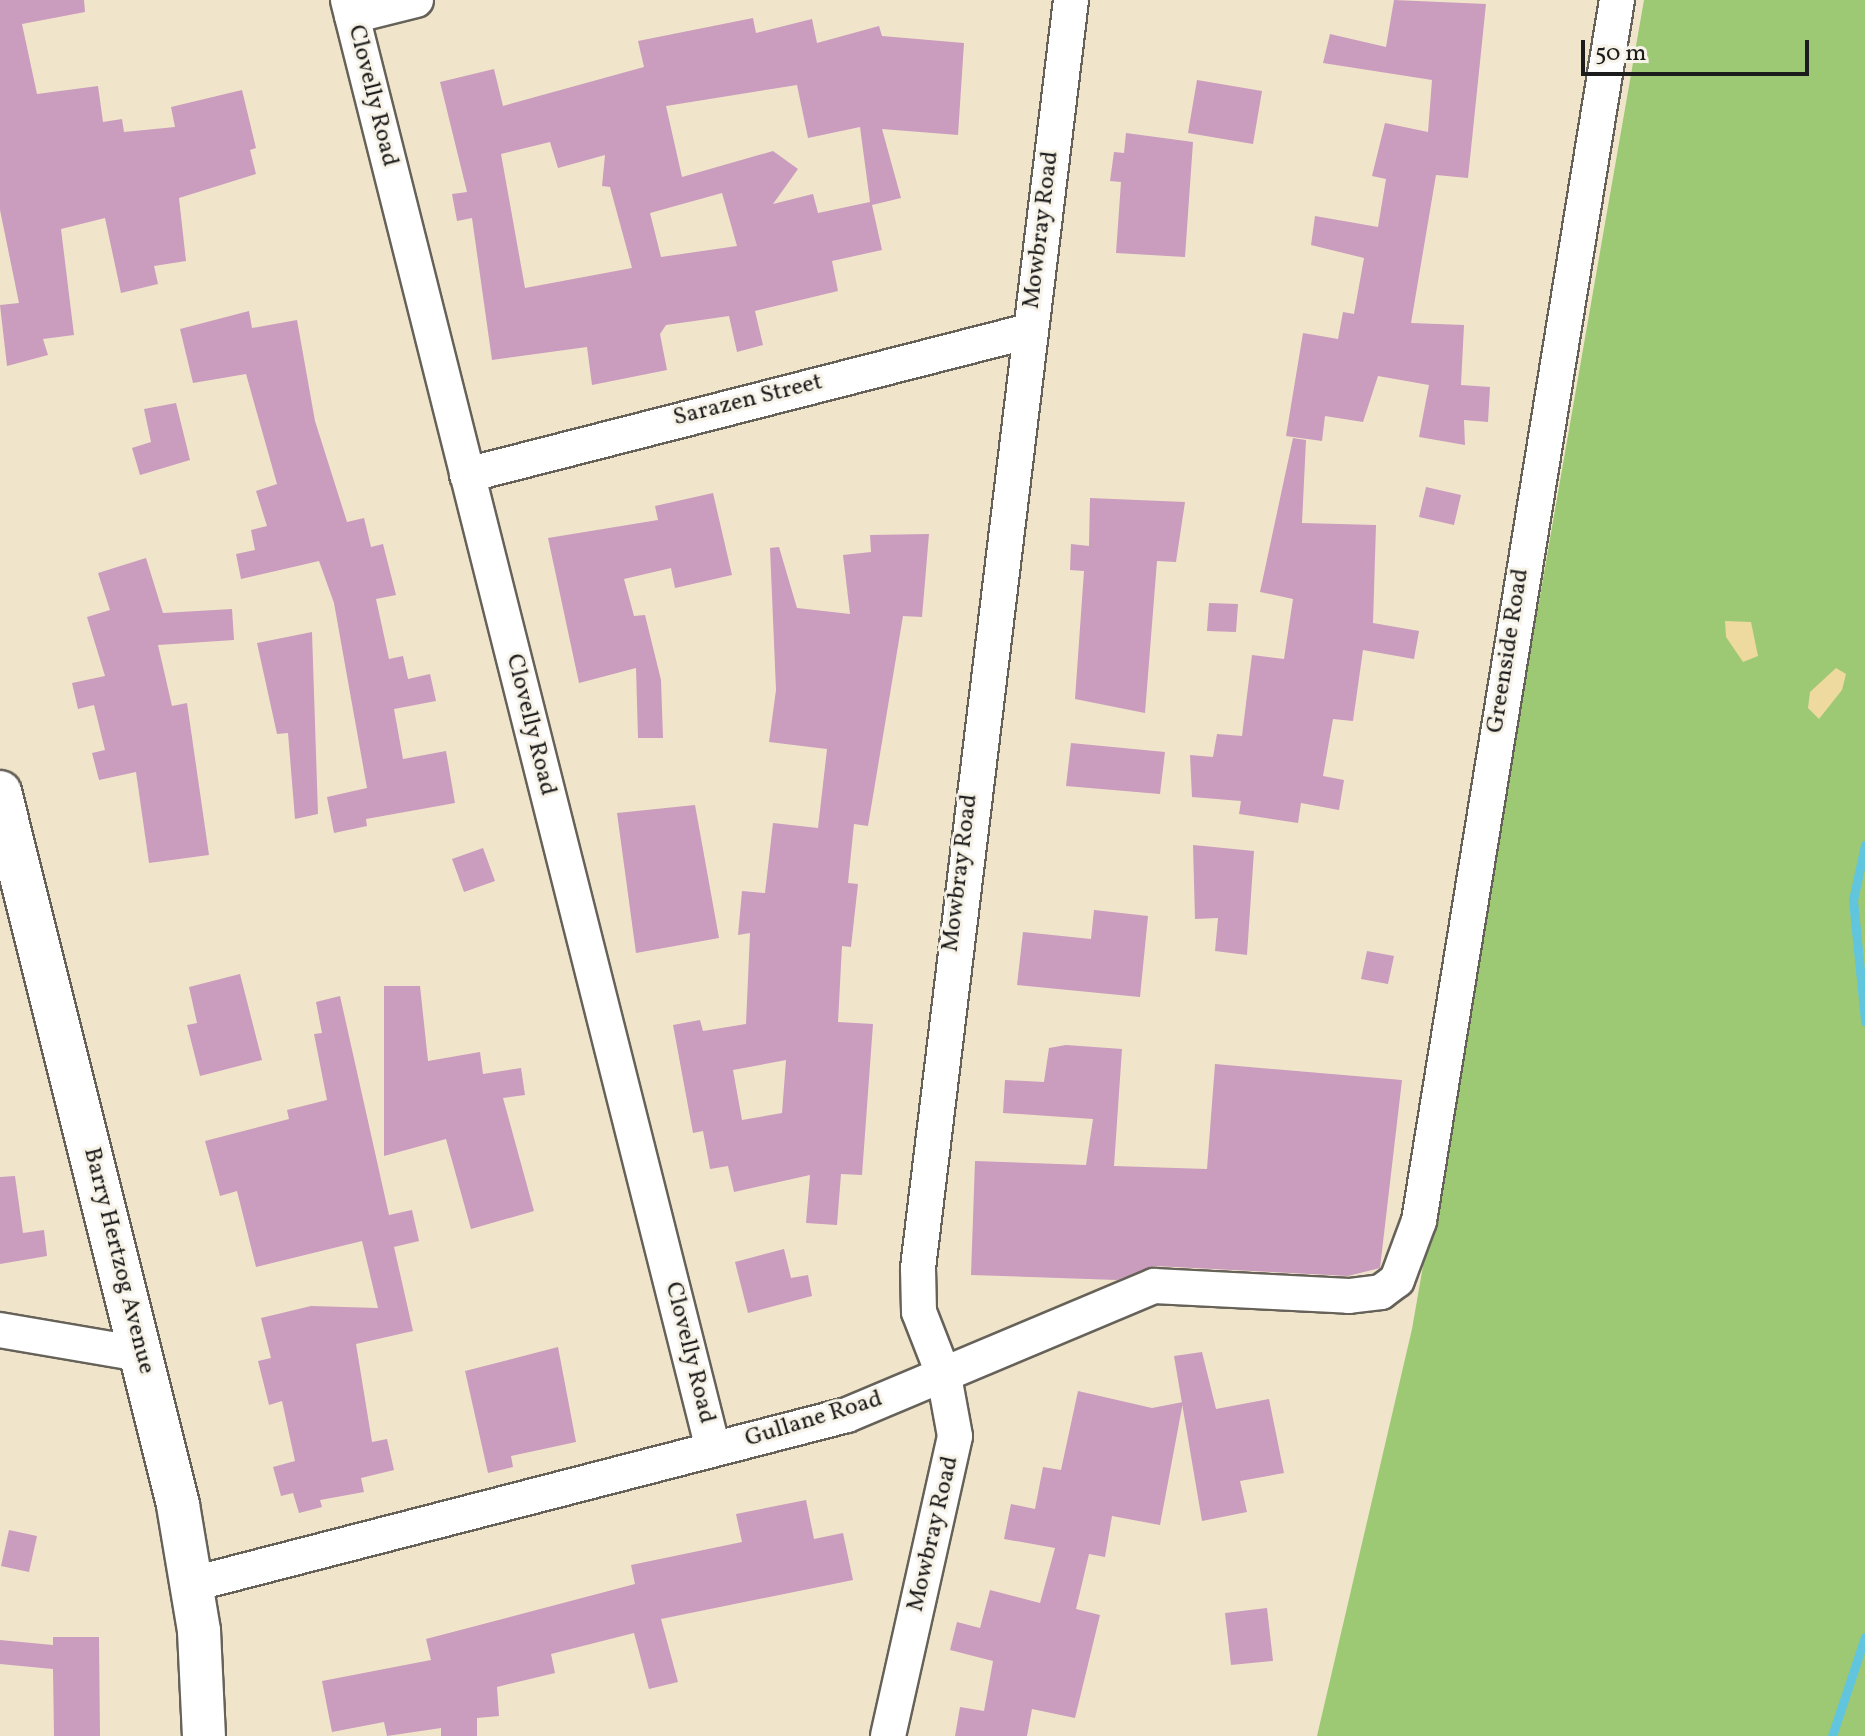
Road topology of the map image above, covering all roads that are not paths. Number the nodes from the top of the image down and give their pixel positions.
1 (416, 0) edge
2 (1071, 0) edge
3 (1617, 0) edge
4 (350, 8) edge
5 (1029, 331) junction
6 (467, 475) junction
7 (0, 792) edge
8 (1381, 1292) joint
9 (0, 1330) edge
10 (141, 1354) junction
11 (944, 1376) junction
12 (713, 1449) junction
13 (193, 1584) junction
14 (204, 1736) edge
15 (888, 1736) edge

1 - 4 street
2 - 5 street, Mowbray Road
3 - 8 street, Greenside Road
4 - 6 street, Clovelly Road
5 - 6 street, Sarazen Street
5 - 11 street, Mowbray Road
6 - 12 street, Clovelly Road
7 - 10 main road, Barry Hertzog Avenue
8 - 11 street, Gullane Road
9 - 10 street
10 - 13 main road, Barry Hertzog Avenue
11 - 12 street, Gullane Road
11 - 15 street, Mowbray Road
12 - 13 street, Gullane Road
13 - 14 main road, Barry Hertzog Avenue

